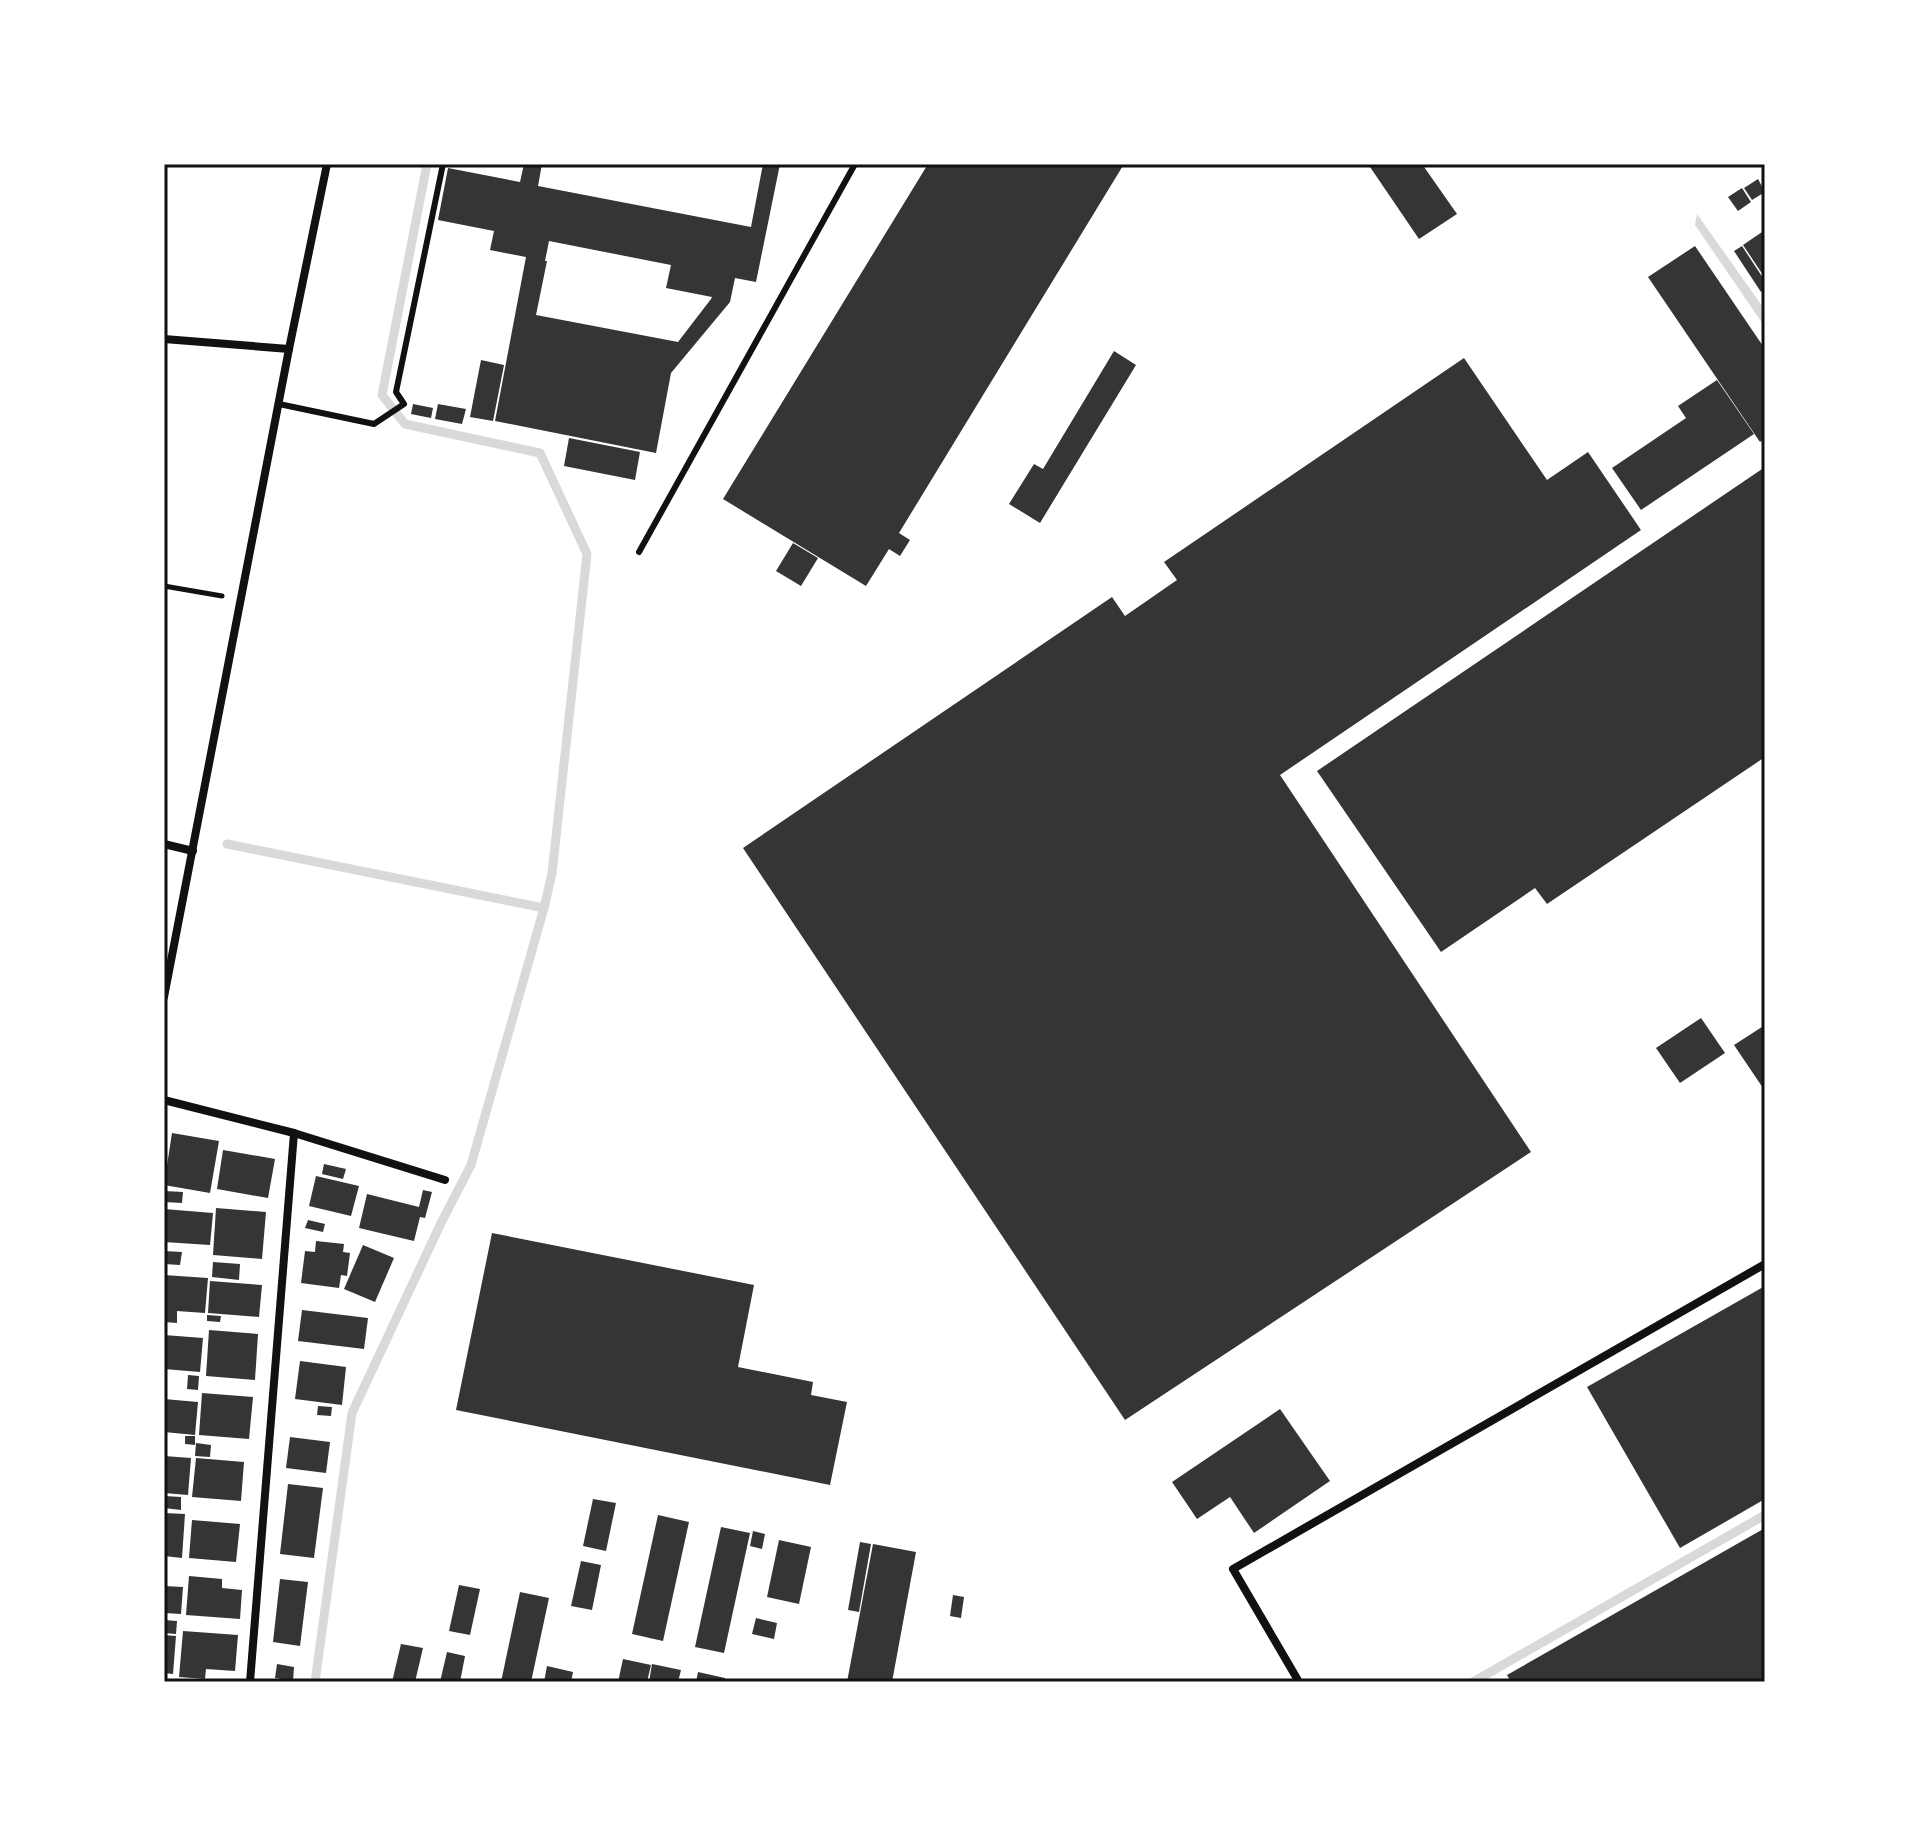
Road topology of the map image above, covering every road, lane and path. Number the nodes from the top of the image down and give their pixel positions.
1 (327, 164) edge
2 (443, 164) edge
3 (855, 164) edge
4 (164, 339) edge
5 (289, 349) junction
6 (279, 404) junction
7 (639, 552) dead end
8 (164, 586) edge
9 (241, 599) junction
10 (164, 844) edge
11 (193, 851) junction
12 (164, 997) edge
13 (164, 1100) edge
14 (294, 1133) junction
15 (445, 1180) dead end
16 (1765, 1264) edge
17 (250, 1682) edge
18 (1299, 1682) edge

1 - 5 street
2 - 6 lane
3 - 7 lane
4 - 5 street
5 - 6 street
6 - 9 street
8 - 9 path
9 - 11 street
10 - 11 street
11 - 12 street
13 - 14 street
14 - 15 street
14 - 17 street
16 - 18 street

